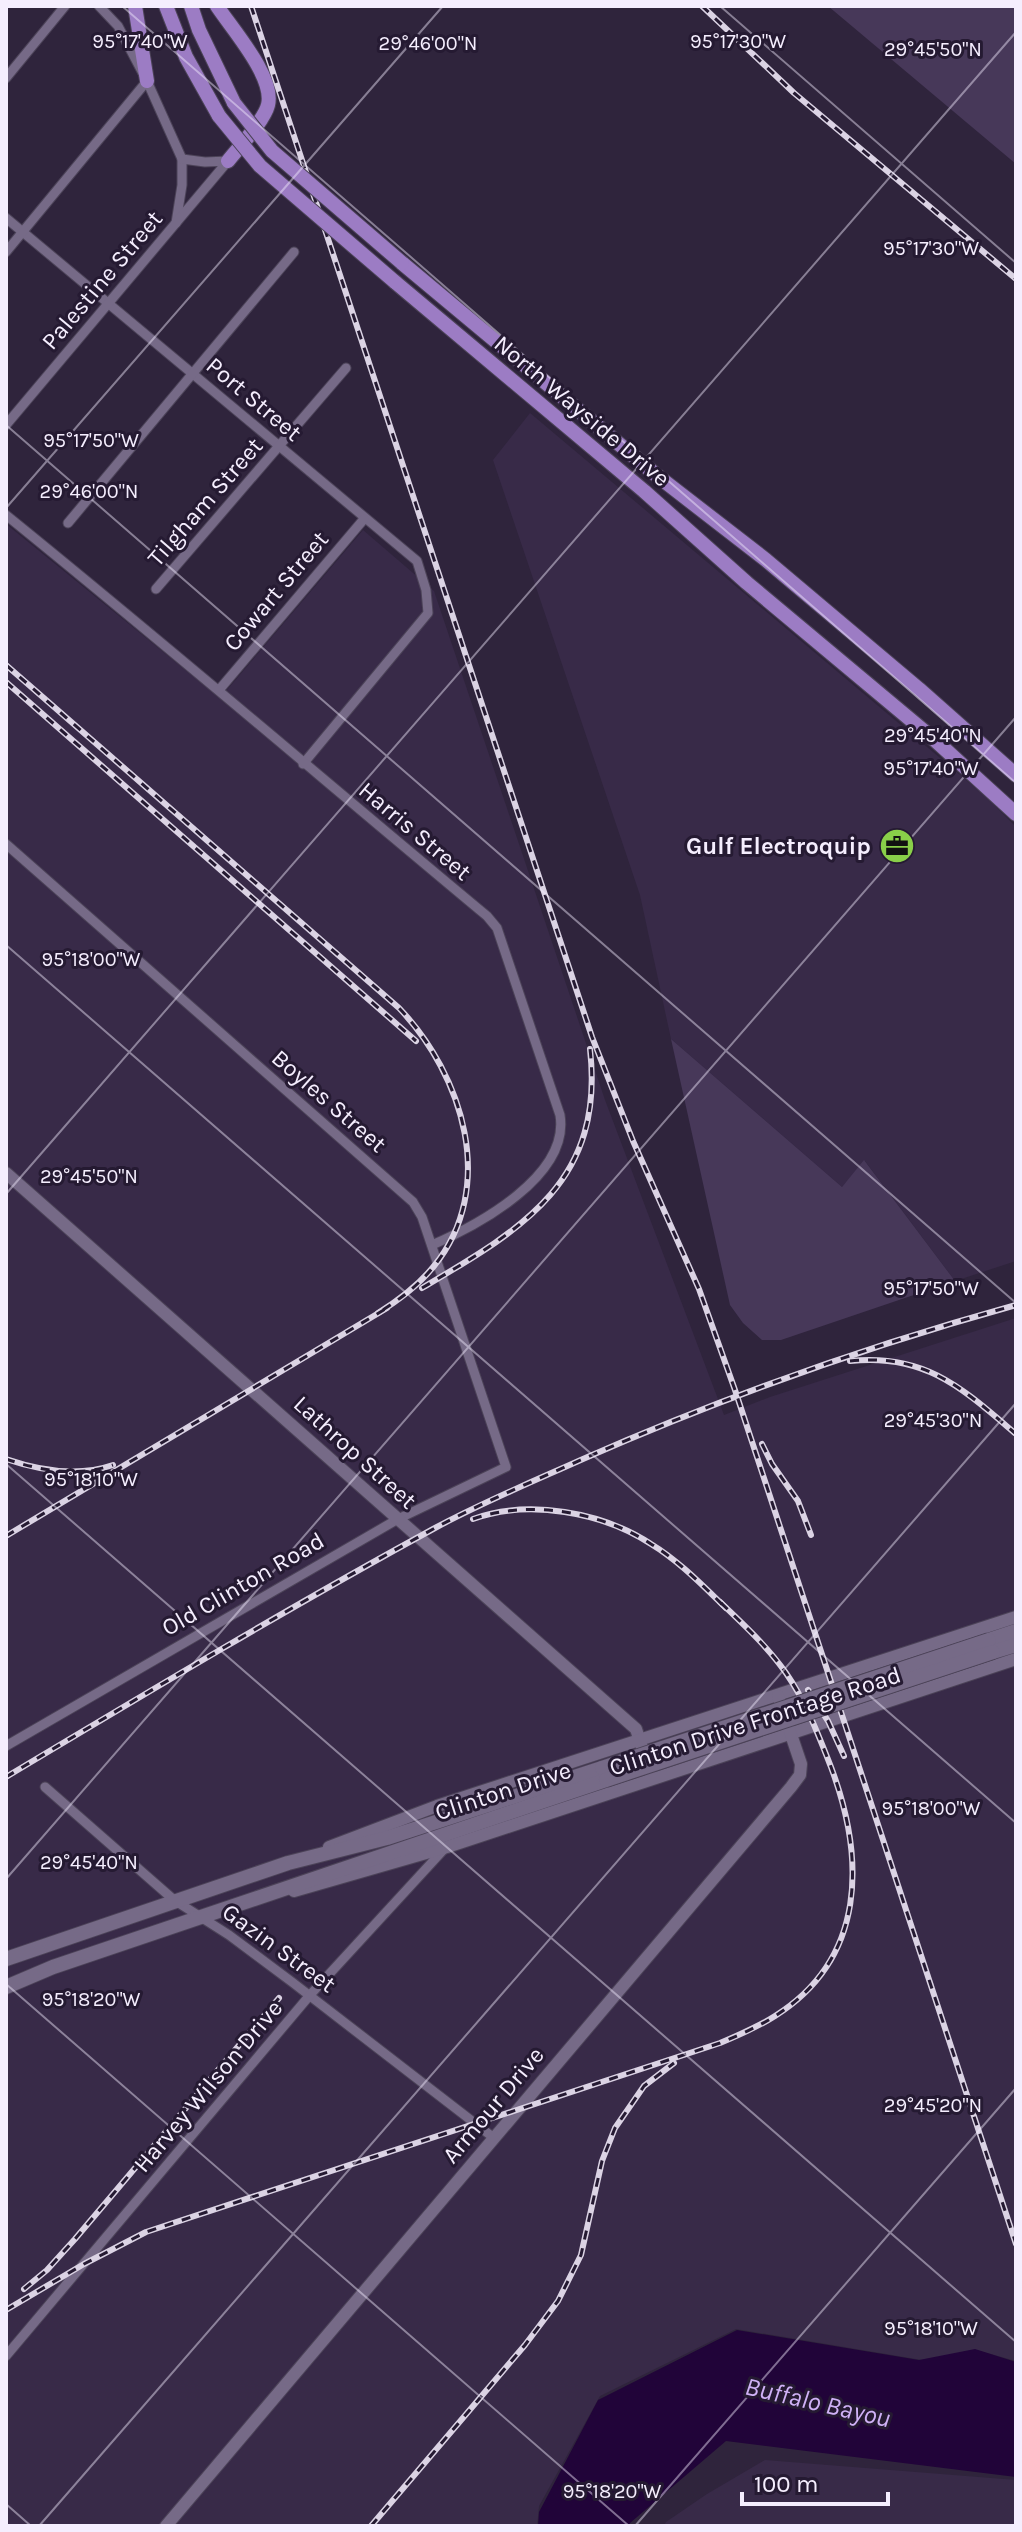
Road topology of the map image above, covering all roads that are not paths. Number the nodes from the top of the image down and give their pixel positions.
1 (65, 6) edge
2 (99, 6) edge
3 (135, 6) edge
4 (166, 6) edge
5 (191, 6) edge
6 (217, 6) edge
7 (6, 78) edge
8 (147, 81) junction
9 (182, 159) junction
10 (228, 161) junction
11 (6, 218) edge
12 (176, 223) junction
13 (23, 232) junction
14 (6, 252) edge
15 (294, 252) dead end
16 (108, 303) junction
17 (346, 368) dead end
18 (193, 374) junction
19 (6, 425) edge
20 (280, 446) junction
21 (6, 515) edge
22 (364, 519) junction
23 (68, 523) dead end
24 (156, 589) dead end
25 (219, 690) junction
26 (303, 764) junction
27 (1016, 775) edge
28 (1016, 814) edge
29 (6, 844) edge
30 (6, 1173) edge
31 (432, 1245) junction
32 (506, 1467) joint
33 (398, 1519) junction
34 (1016, 1617) edge
35 (1016, 1631) edge
36 (1016, 1645) edge
37 (991, 1646) junction
38 (1016, 1659) edge
39 (778, 1696) junction
40 (790, 1733) junction
41 (640, 1741) junction
42 (6, 1746) edge
43 (604, 1774) junction
44 (652, 1778) junction
45 (45, 1787) dead end
46 (447, 1847) junction
47 (288, 1863) junction
48 (278, 1893) junction
49 (174, 1900) junction
50 (203, 1918) junction
51 (6, 1959) edge
52 (6, 1987) edge
53 (310, 1995) junction
54 (494, 2138) junction
55 (6, 2356) edge
56 (166, 2526) edge

1 - 7 street
2 - 8 street
3 - 8 main road
4 - 28 main road, North Wayside Drive, bridge
5 - 27 main road, North Wayside Drive, bridge
6 - 10 main road
8 - 9 street
8 - 13 street
9 - 10 street
9 - 12 street
10 - 12 street, Palestine Street
11 - 13 street, Port Street
12 - 16 street, Palestine Street
13 - 14 street
13 - 16 street, Port Street
15 - 18 street
16 - 18 street, Port Street
16 - 19 street, Palestine Street
17 - 20 street, Tilgham Street
18 - 20 street, Port Street
18 - 23 street
20 - 22 street, Port Street
20 - 24 street, Tilgham Street
21 - 25 street, Harris Street
22 - 25 street, Cowart Street
22 - 26 street, Port Street
25 - 26 street, Harris Street
26 - 31 street, Harris Street
29 - 31 street, Boyles Street
30 - 33 street, Lathrop Street
31 - 32 street, Boyles Street
32 - 33 street, Old Clinton Road
33 - 41 street, Lathrop Street
33 - 42 street, Old Clinton Road
34 - 39 street, Clinton Drive Frontage Road
35 - 37 main road, Clinton Drive
36 - 37 main road, Clinton Drive
37 - 43 main road, Clinton Drive, bridge
38 - 40 street, Clinton Drive Frontage Road
39 - 40 street, Armour Drive
39 - 41 street, Clinton Drive Frontage Road
40 - 44 street, Clinton Drive Frontage Road
40 - 54 street, Armour Drive
41 - 44 street, Lathrop Street
41 - 47 street, Clinton Drive Frontage Road
43 - 47 main road, Clinton Drive
43 - 48 main road, Clinton Drive
44 - 46 street, Clinton Drive Frontage Road
45 - 49 street, Gazin Street
46 - 48 street, Clinton Drive Frontage Road
46 - 53 street, Harvey Wilson Drive
47 - 49 main road, Clinton Drive
48 - 50 main road, Clinton Drive
49 - 50 street, Gazin Street
49 - 51 main road, Clinton Drive
50 - 52 main road, Clinton Drive
50 - 53 street, Gazin Street
53 - 54 street, Gazin Street
53 - 55 street, Harvey Wilson Drive
54 - 56 street, Armour Drive

